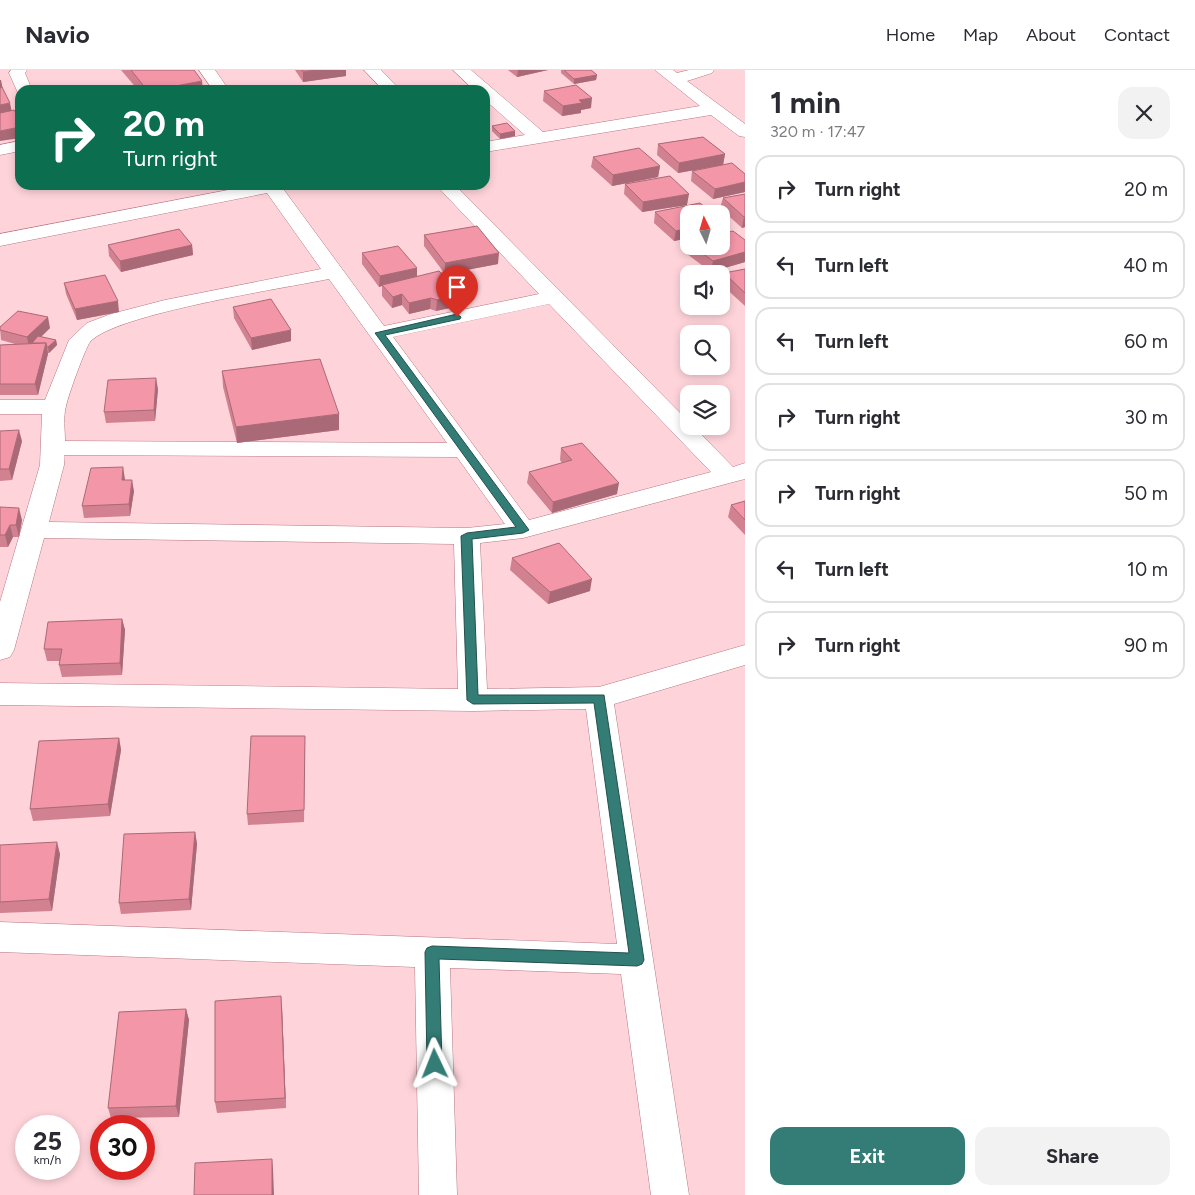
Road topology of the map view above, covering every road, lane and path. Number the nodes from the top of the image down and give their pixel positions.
1 (18, 70) edge
2 (207, 70) edge
3 (372, 70) edge
4 (461, 70) edge
5 (706, 70) edge
6 (669, 74) edge
7 (22, 85) edge
8 (217, 85) edge
9 (388, 85) edge
10 (477, 85) edge
11 (490, 96) edge
12 (714, 109) junction
13 (745, 132) edge
14 (539, 138) junction
15 (490, 146) edge
16 (15, 147) edge
17 (0, 150) edge
18 (192, 190) edge
19 (256, 190) edge
20 (280, 190) edge
21 (450, 190) edge
22 (199, 201) junction
23 (0, 240) edge
24 (335, 272) junction
25 (554, 297) junction
26 (380, 333) junction
27 (0, 407) edge
28 (54, 407) junction
29 (52, 448) junction
30 (465, 450) junction
31 (736, 474) edge
32 (33, 530) junction
33 (523, 530) junction
34 (467, 536) junction
35 (0, 650) edge
36 (745, 654) edge
37 (0, 694) edge
38 (599, 698) junction
39 (473, 700) junction
40 (0, 936) edge
41 (432, 952) junction
42 (637, 960) junction
43 (438, 1195) edge
44 (670, 1195) edge

1 - 7 street
2 - 8 street
3 - 9 street
4 - 10 street
5 - 6 street
6 - 12 street
11 - 14 street
12 - 13 street
12 - 14 street
14 - 15 street
16 - 17 street
18 - 22 street
19 - 22 street
20 - 24 street
21 - 25 street
22 - 23 street
24 - 26 street
24 - 28 street
25 - 26 street
25 - 31 street
26 - 30 street
27 - 28 street
28 - 29 street
29 - 30 street
29 - 32 street
30 - 33 street
31 - 33 street
32 - 34 street
32 - 35 street
33 - 34 street
34 - 39 street
36 - 38 street
37 - 39 street
38 - 39 street
38 - 42 street
40 - 41 street
41 - 42 street
41 - 43 street
42 - 44 street

